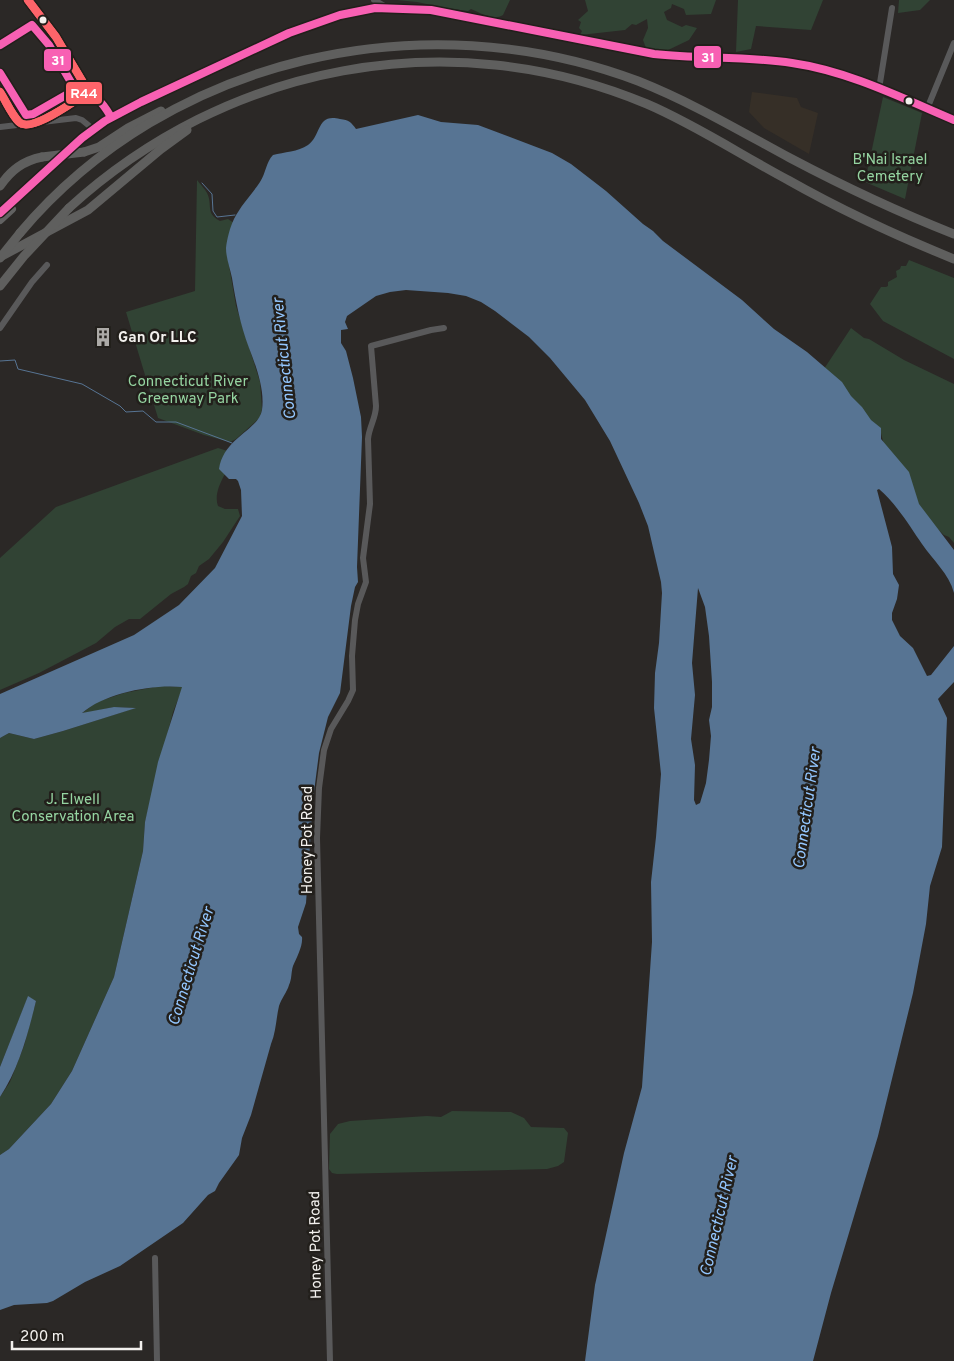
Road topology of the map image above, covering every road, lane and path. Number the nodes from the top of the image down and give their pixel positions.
1 (374, 0) edge
2 (388, 8) junction
3 (892, 8) dead end
4 (954, 43) edge
5 (296, 82) junction
6 (879, 89) junction
7 (213, 91) junction
8 (927, 109) junction
9 (954, 120) edge
10 (0, 127) edge
11 (93, 129) junction
12 (0, 186) edge
13 (23, 193) junction
14 (0, 212) edge
15 (0, 220) edge
16 (954, 234) edge
17 (0, 257) edge
18 (954, 259) edge
19 (47, 265) dead end
20 (0, 286) edge
21 (0, 328) edge
22 (444, 328) dead end
23 (155, 1258) dead end
24 (157, 1361) edge
25 (330, 1361) edge

1 - 2 street
2 - 6 main road
2 - 11 main road
3 - 6 street
4 - 8 street
5 - 17 highway
5 - 18 highway
5 - 20 highway, bridge
6 - 8 main road
7 - 12 highway, bridge
7 - 16 highway
7 - 17 highway, bridge
8 - 9 main road
10 - 11 street
11 - 13 main road
13 - 14 main road
13 - 15 main road
19 - 21 street
22 - 25 street, Honey Pot Road
23 - 24 street

